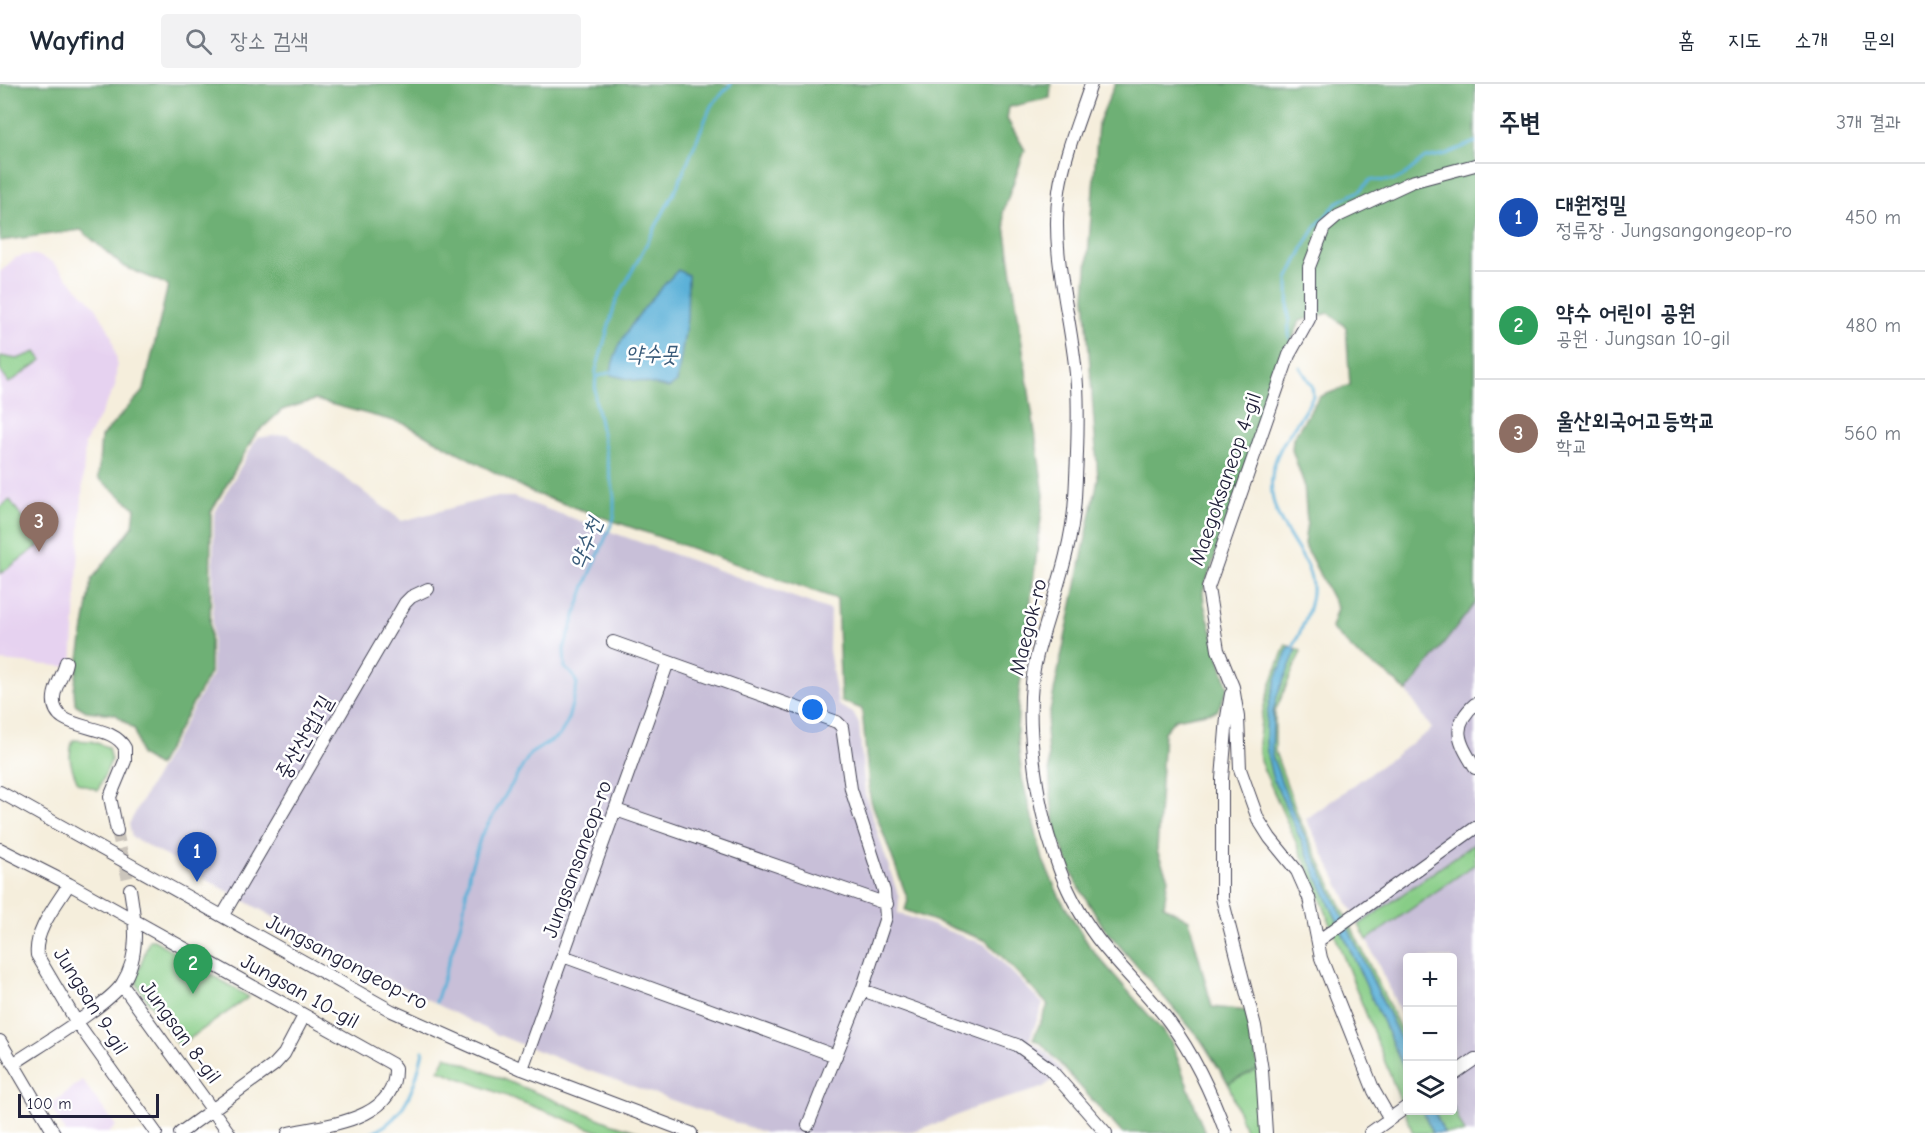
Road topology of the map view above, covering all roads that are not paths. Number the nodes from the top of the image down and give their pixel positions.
1 (1092, 84) edge
2 (1475, 165) edge
3 (428, 589) dead end
4 (614, 642) dead end
5 (66, 662) dead end
6 (668, 662) junction
7 (1233, 687) junction
8 (1475, 704) edge
9 (1475, 768) edge
10 (0, 792) edge
11 (616, 810) junction
12 (1475, 828) edge
13 (117, 831) tunnel mouth
14 (0, 849) edge
15 (69, 884) junction
16 (130, 889) tunnel mouth
17 (887, 904) junction
18 (223, 915) junction
19 (136, 923) junction
20 (1322, 938) junction
21 (563, 956) junction
22 (122, 985) junction
23 (862, 990) junction
24 (304, 1016) junction
25 (76, 1021) junction
26 (0, 1041) edge
27 (836, 1056) junction
28 (1475, 1059) edge
29 (13, 1064) junction
30 (522, 1070) junction
31 (1457, 1072) edge
32 (213, 1110) junction
33 (1399, 1112) edge
34 (808, 1125) dead end
35 (54, 1133) edge
36 (156, 1133) edge
37 (180, 1133) edge
38 (229, 1133) edge
39 (288, 1133) edge
40 (691, 1133) edge
41 (1106, 1133) edge
42 (1226, 1133) edge
43 (1266, 1133) edge
44 (1370, 1133) edge

1 - 42 street, Maegok-ro
2 - 7 street, Maegoksaneop 4-gil
3 - 18 street, 중산산업1길
4 - 6 street
5 - 13 street
6 - 11 street, Jungsansaneop-ro
6 - 17 street
7 - 20 street, Maegoksaneop 4-gil
7 - 43 street
8 - 9 street
10 - 18 street, Jungsangongeop-ro
11 - 17 street
11 - 21 street, Jungsansaneop-ro
12 - 20 street
14 - 15 street, Jungsan 10-gil
15 - 19 street, Jungsan 10-gil
15 - 25 street, Jungsan 9-gil
16 - 19 street
17 - 23 street
18 - 30 street, Jungsangongeop-ro
19 - 22 street
19 - 24 street, Jungsan 10-gil
20 - 33 street, Maegoksaneop 4-gil
21 - 27 street
21 - 30 street, Jungsansaneop-ro
22 - 25 street
22 - 32 street, Jungsan 8-gil
23 - 27 street
23 - 41 street
24 - 32 street
24 - 39 street, Jungsan 10-gil
25 - 29 street
25 - 36 street, Jungsan 9-gil
26 - 29 street
27 - 34 street
28 - 31 street
29 - 35 street
30 - 40 street, Jungsangongeop-ro
32 - 37 street
32 - 38 street, Jungsan 8-gil
33 - 44 street

